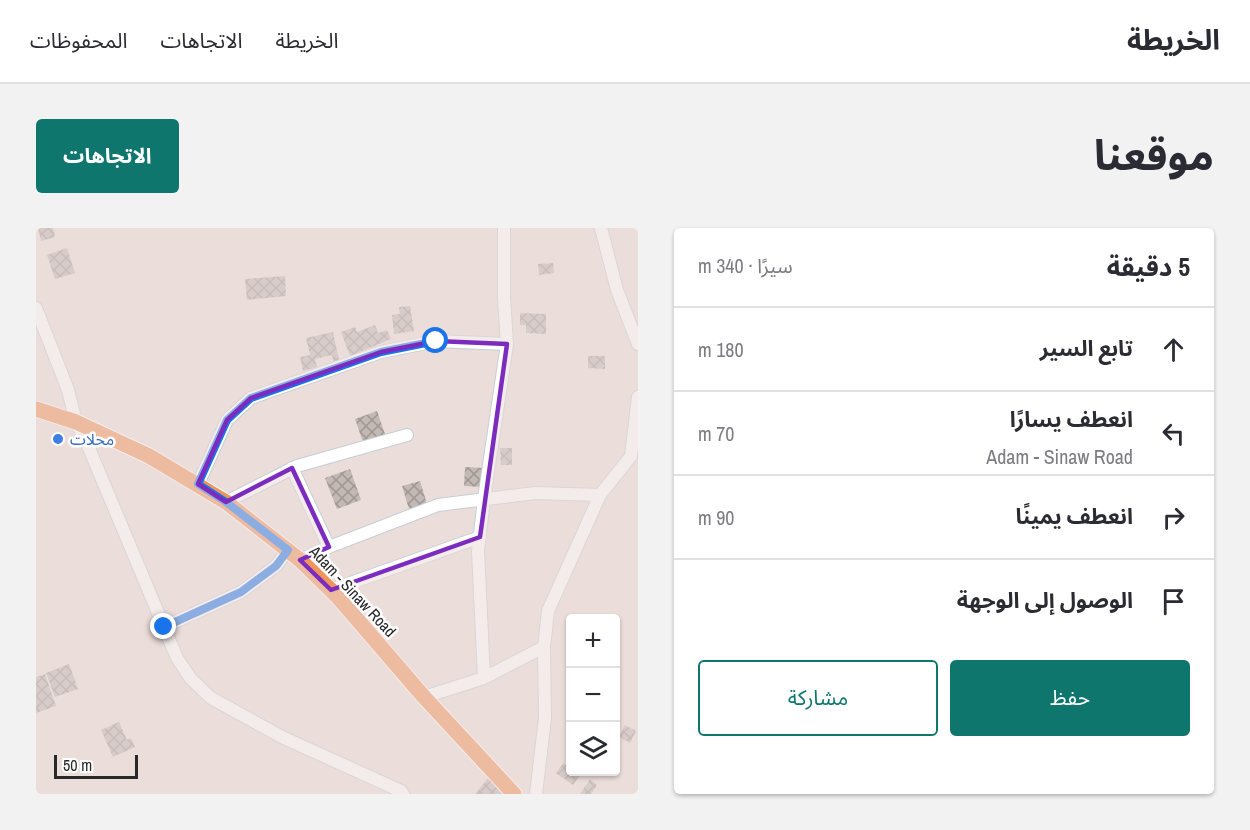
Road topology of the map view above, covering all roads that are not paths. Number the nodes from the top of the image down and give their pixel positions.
1 (504, 228) edge
2 (601, 228) edge
3 (36, 308) edge
4 (507, 344) junction
5 (638, 344) edge
6 (638, 397) edge
7 (36, 408) edge
8 (76, 422) junction
9 (407, 435) dead end
10 (292, 468) junction
11 (198, 484) junction
12 (600, 495) junction
13 (484, 499) junction
14 (226, 502) junction
15 (480, 537) junction
16 (329, 547) junction
17 (294, 555) junction
18 (331, 590) junction
19 (164, 627) junction
20 (544, 647) junction
21 (484, 678) junction
22 (424, 697) junction
23 (403, 794) edge
24 (514, 794) edge
25 (536, 794) edge

1 - 4 street
2 - 5 street
3 - 8 street
4 - 11 street
4 - 13 street
6 - 12 street
7 - 8 main road, Adam - Sinaw Road
8 - 11 main road, Adam - Sinaw Road
8 - 19 street
9 - 10 street
10 - 14 street
10 - 16 street
11 - 14 main road, Adam - Sinaw Road
12 - 13 street
12 - 20 street
13 - 15 street
13 - 16 street
14 - 17 main road, Adam - Sinaw Road
15 - 18 street
15 - 21 street
16 - 17 street
17 - 18 main road, Adam - Sinaw Road
17 - 19 street
18 - 22 main road, Adam - Sinaw Road
19 - 23 street
20 - 21 street
20 - 25 street
21 - 22 street
22 - 24 main road, Adam - Sinaw Road

